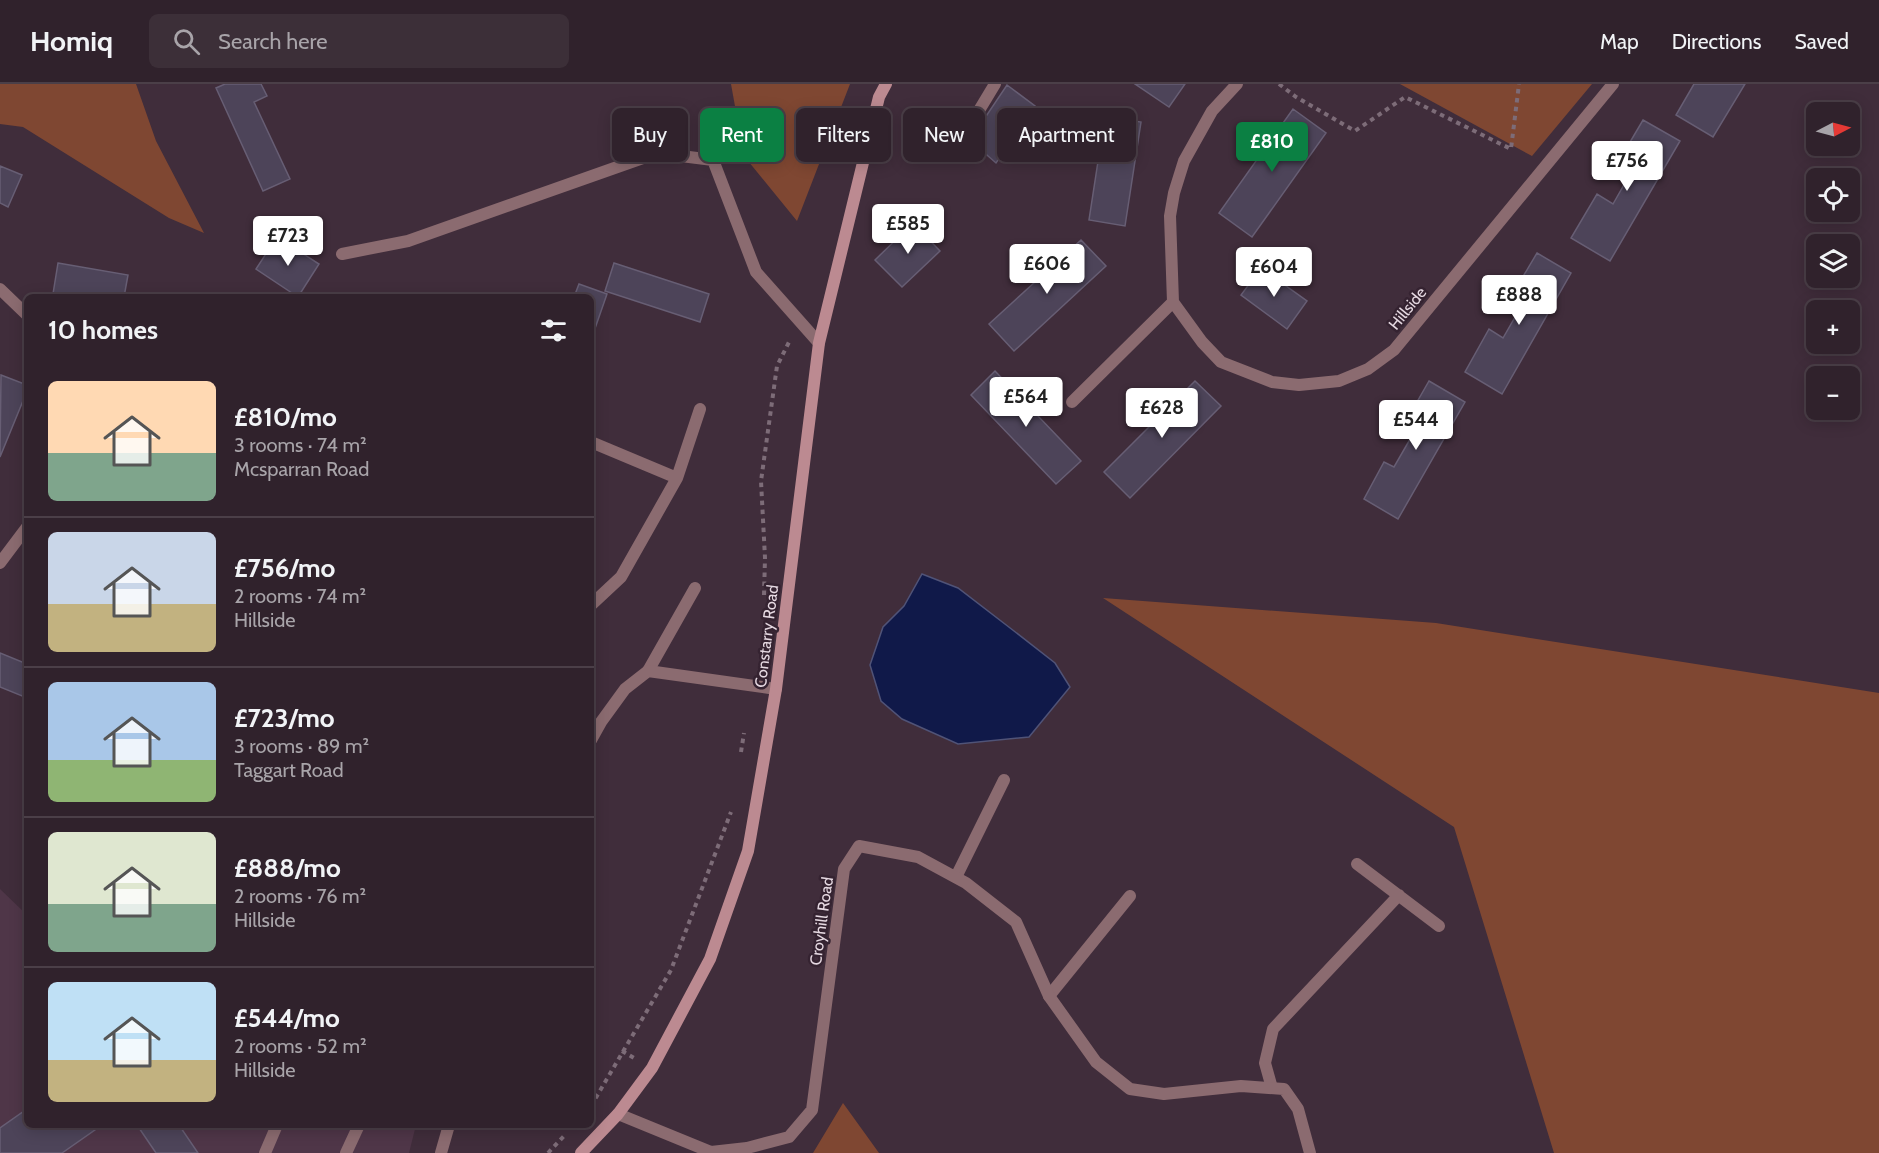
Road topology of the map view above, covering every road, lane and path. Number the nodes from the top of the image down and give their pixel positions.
1 (886, 84) edge
2 (995, 84) edge
3 (1237, 84) edge
4 (1279, 84) edge
5 (1519, 84) edge
6 (1613, 84) edge
7 (981, 108) edge
8 (342, 254) dead end
9 (0, 289) edge
10 (1173, 302) junction
11 (24, 312) edge
12 (800, 322) junction
13 (819, 343) junction
14 (1072, 402) dead end
15 (700, 409) dead end
16 (594, 443) edge
17 (677, 478) junction
18 (24, 531) edge
19 (0, 563) edge
20 (695, 588) dead end
21 (594, 602) edge
22 (763, 603) dead end
23 (648, 671) junction
24 (776, 689) junction
25 (596, 718) edge
26 (745, 725) dead end
27 (741, 755) dead end
28 (1004, 780) dead end
29 (733, 806) dead end
30 (1358, 864) dead end
31 (956, 877) junction
32 (1399, 895) junction
33 (1130, 896) dead end
34 (1439, 926) dead end
35 (1049, 996) junction
36 (1272, 1088) junction
37 (594, 1101) edge
38 (618, 1114) junction
39 (276, 1128) edge
40 (358, 1128) edge
41 (447, 1128) edge
42 (265, 1153) edge
43 (346, 1153) edge
44 (441, 1153) edge
45 (581, 1153) edge
46 (1310, 1153) edge

1 - 13 main road, Constarry Road
2 - 7 street
3 - 10 street
4 - 5 path
6 - 10 street, Hillside
8 - 12 street
9 - 11 street
10 - 14 street
12 - 13 street
12 - 22 path
13 - 24 main road, Constarry Road
15 - 17 street
16 - 17 street
17 - 21 street
18 - 19 street
20 - 23 street
23 - 24 street
23 - 25 street
24 - 38 main road, Constarry Road
26 - 27 path
28 - 31 street
29 - 37 path
30 - 32 street
31 - 35 street, Croyhill Road
31 - 38 street, Croyhill Road
32 - 34 street
32 - 36 street
33 - 35 street
35 - 36 street, Croyhill Road
36 - 46 street
38 - 45 main road, Constarry Road
39 - 42 street
40 - 43 street
41 - 44 street

